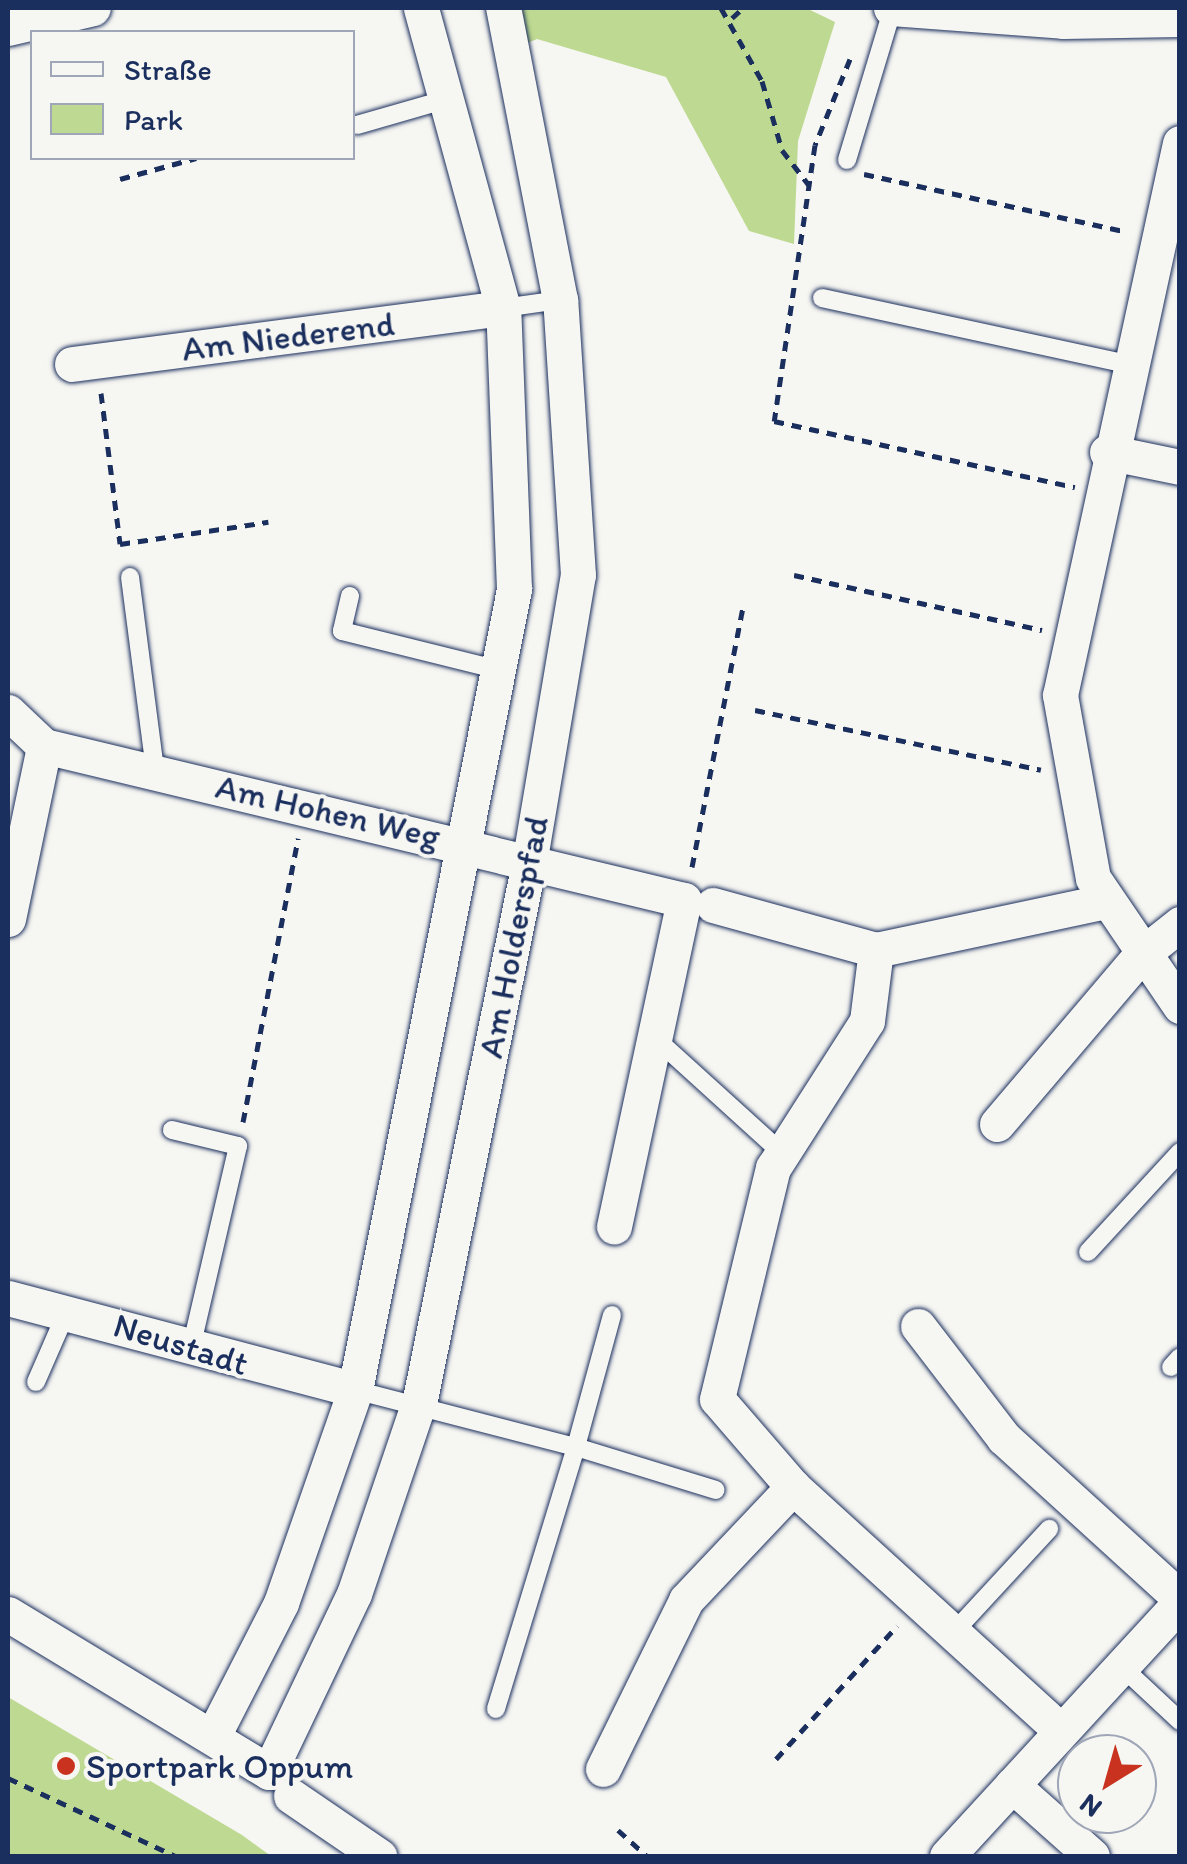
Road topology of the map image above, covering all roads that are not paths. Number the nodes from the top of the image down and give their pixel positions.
1 (93, 8) edge
2 (421, 8) edge
3 (503, 8) edge
4 (892, 8) edge
5 (1180, 19) edge
6 (14, 21) edge
7 (444, 100) junction
8 (357, 125) dead end
9 (1180, 143) edge
10 (848, 160) road end
11 (822, 298) dead end
12 (560, 300) junction
13 (503, 308) junction
14 (84, 362) road end
15 (1126, 364) junction
16 (1107, 452) junction
17 (1180, 467) edge
18 (130, 577) dead end
19 (350, 596) dead end
20 (500, 670) junction
21 (8, 712) edge
22 (44, 746) junction
23 (155, 770) junction
24 (500, 852) junction
25 (1106, 902) junction
26 (698, 903) junction
27 (8, 919) edge
28 (1180, 924) edge
29 (876, 950) junction
30 (1141, 955) junction
31 (1180, 1006) edge
32 (654, 1037) junction
33 (997, 1124) dead end
34 (172, 1130) dead end
35 (1180, 1152) edge
36 (782, 1153) junction
37 (614, 1227) dead end
38 (1088, 1252) dead end
39 (8, 1298) edge
40 (67, 1312) junction
41 (612, 1314) dead end
42 (918, 1326) dead end
43 (190, 1353) junction
44 (36, 1382) dead end
45 (355, 1390) junction
46 (420, 1399) junction
47 (576, 1447) junction
48 (793, 1487) junction
49 (716, 1490) dead end
50 (1049, 1529) dead end
51 (1180, 1600) edge
52 (8, 1614) edge
53 (954, 1633) junction
54 (1121, 1666) junction
55 (496, 1710) dead end
56 (1180, 1721) edge
57 (1060, 1731) junction
58 (215, 1732) junction
59 (603, 1769) dead end
60 (280, 1784) junction
61 (1012, 1785) junction
62 (378, 1856) edge
63 (947, 1856) edge
64 (1092, 1856) edge

1 - 6 street
2 - 7 street, Am Holderspfad
3 - 12 street, Am Holderspfad
4 - 5 street
4 - 10 lane
7 - 8 lane
7 - 13 street, Am Holderspfad
9 - 15 street
11 - 15 lane
12 - 13 lane
12 - 24 street, Am Holderspfad
13 - 14 street, Am Niederend
13 - 20 street, Am Holderspfad
15 - 16 street
16 - 17 street
16 - 25 street
18 - 23 lane
19 - 20 lane
20 - 24 street, Am Holderspfad
21 - 22 street
22 - 23 street, Am Hohen Weg
22 - 27 street
23 - 24 street, Am Hohen Weg
24 - 26 street, Am Hohen Weg
24 - 45 street, Am Holderspfad
24 - 46 street, Am Holderspfad
25 - 29 street
25 - 30 street
26 - 29 street, Am Hohen Weg
26 - 32 street
28 - 30 street
29 - 36 street
30 - 31 street
30 - 33 street
32 - 36 lane
32 - 37 street
34 - 43 lane
35 - 38 lane
36 - 48 street
39 - 40 street, Neustadt
40 - 43 street, Neustadt
40 - 44 lane
41 - 47 lane
42 - 51 street
43 - 45 street, Neustadt
45 - 46 lane
45 - 58 street, Am Holderspfad
46 - 47 lane
46 - 60 street, Am Holderspfad
47 - 49 lane
47 - 55 lane
48 - 53 street
48 - 59 street
50 - 53 lane
51 - 54 street
52 - 58 street
53 - 57 street
54 - 56 lane
54 - 57 street
57 - 61 street
58 - 60 street
60 - 62 street
61 - 63 street
61 - 64 street

